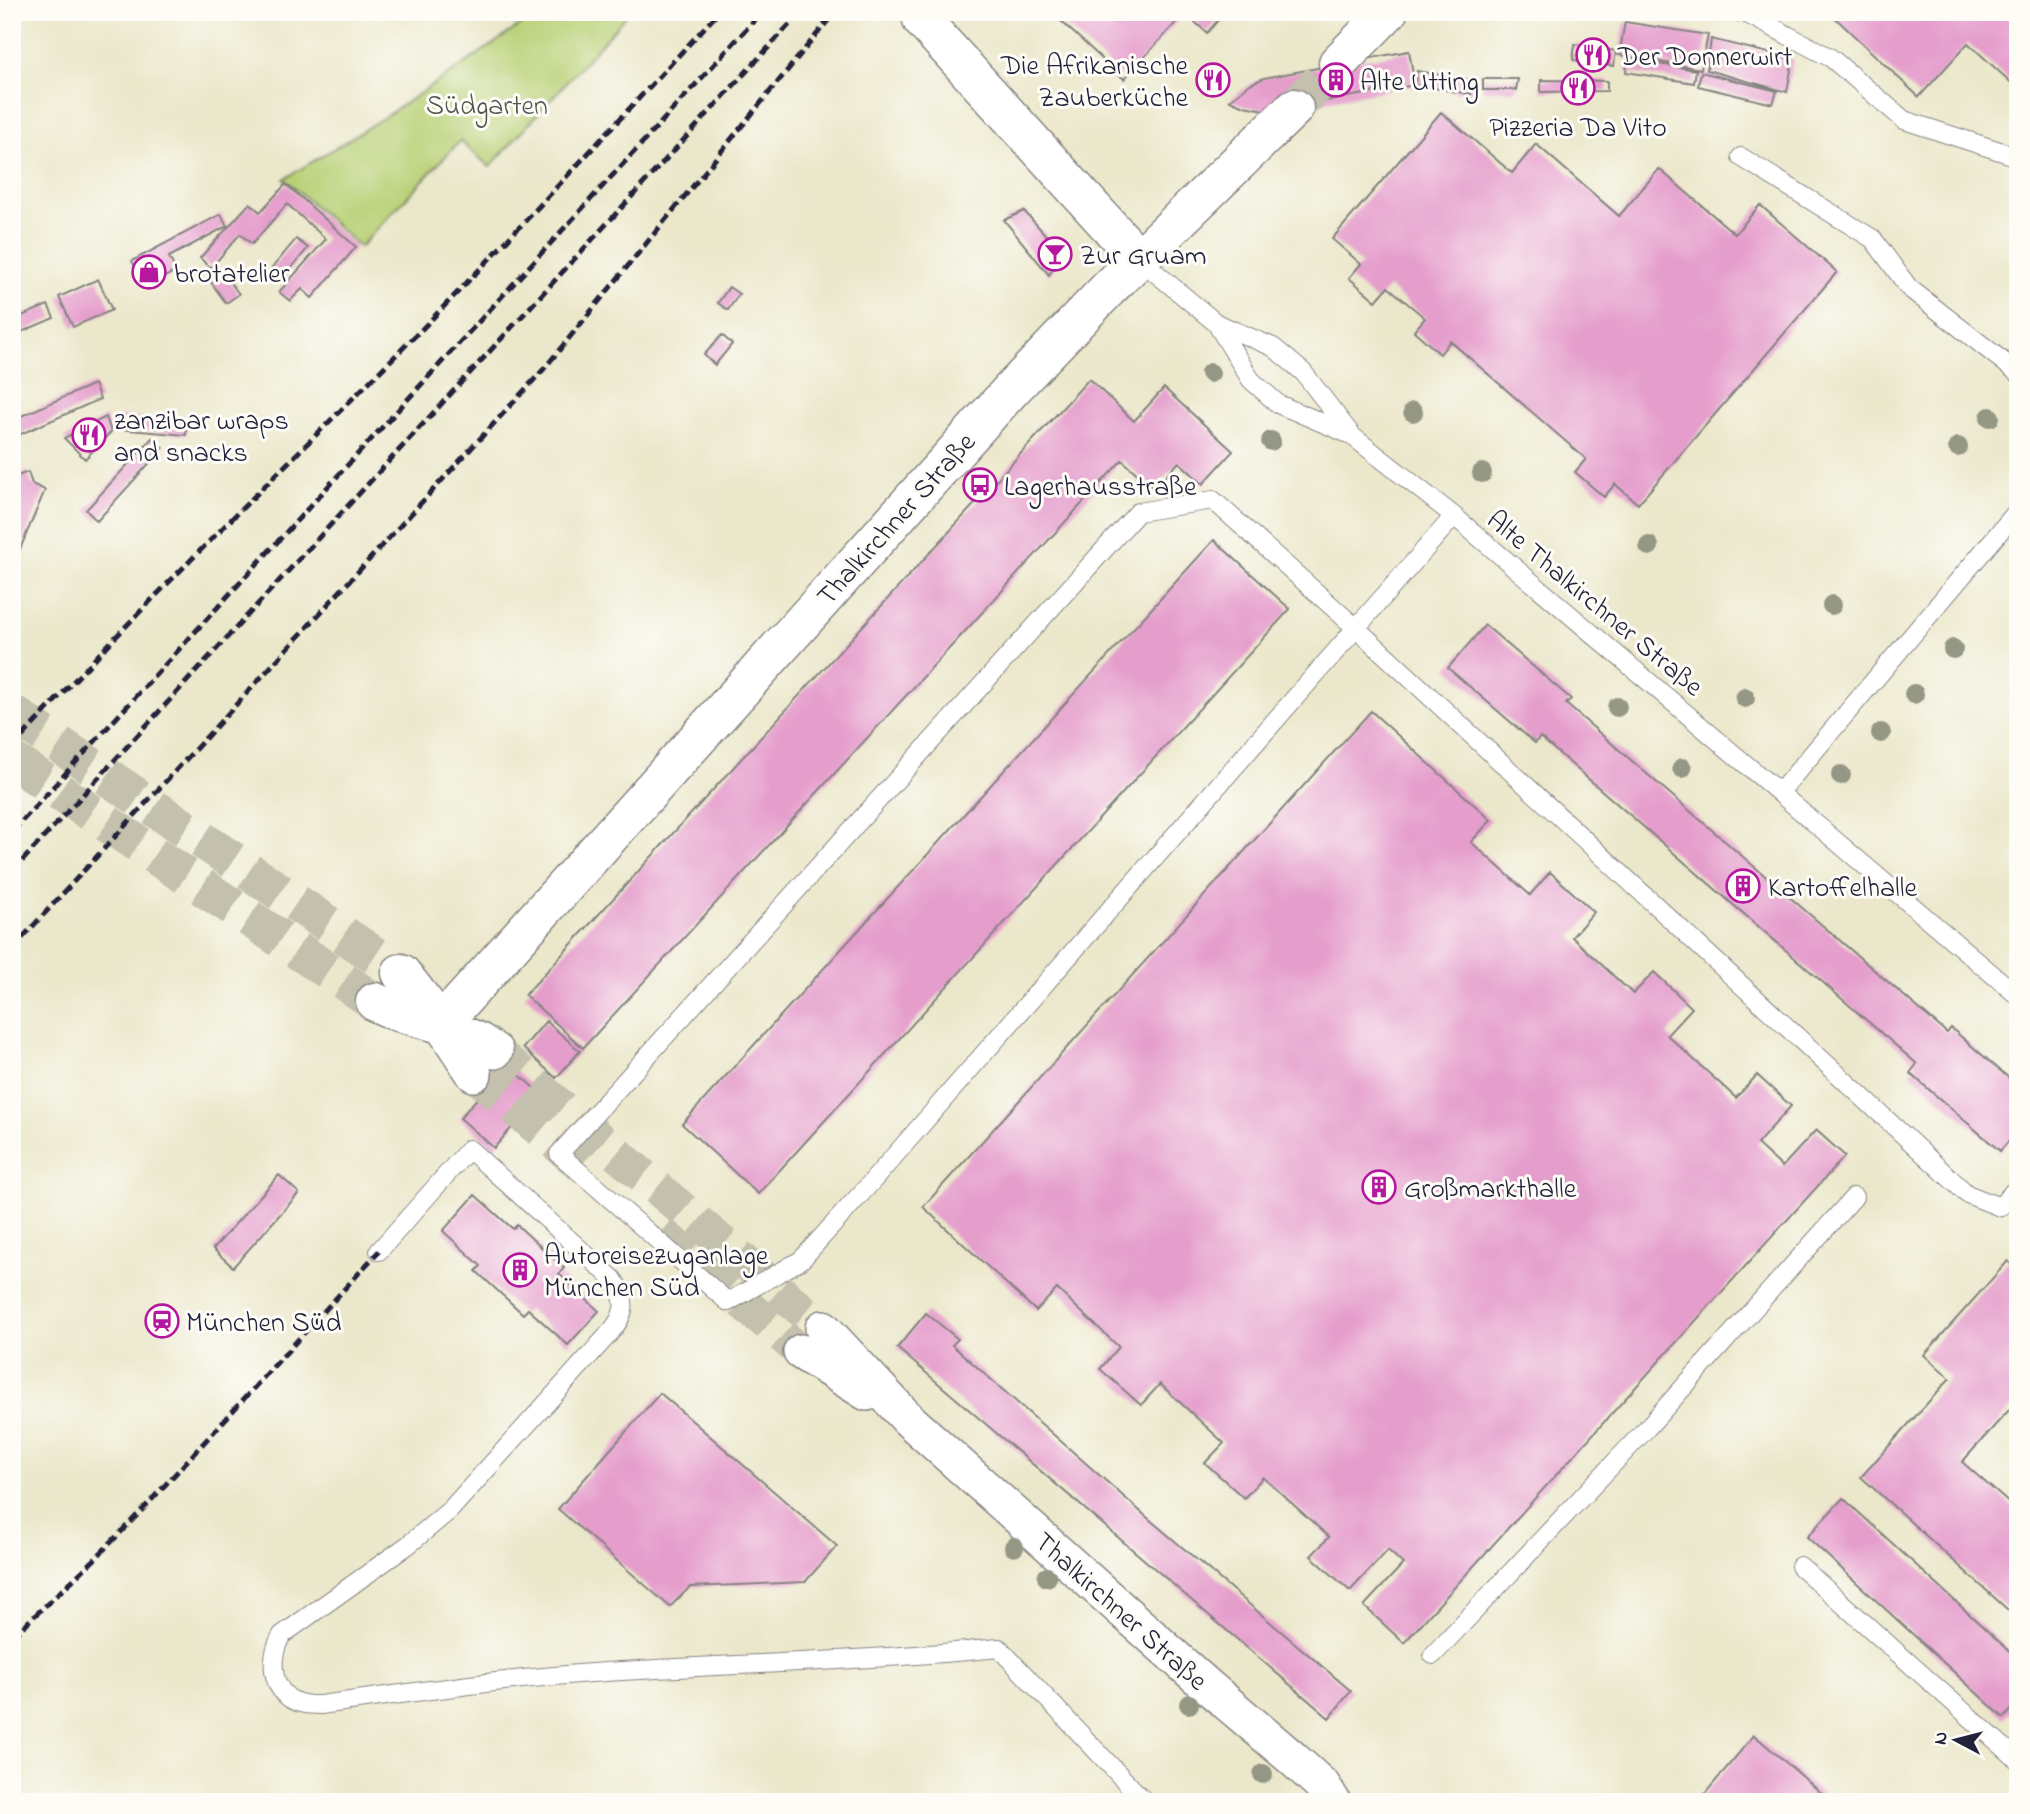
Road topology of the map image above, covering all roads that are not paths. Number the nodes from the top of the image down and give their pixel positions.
1 (1388, 12) edge
2 (1739, 12) edge
3 (922, 19) dead end
4 (1338, 63) tunnel mouth
5 (1294, 108) tunnel mouth
6 (1741, 157) dead end
7 (2018, 157) edge
8 (1139, 259) junction
9 (1216, 323) junction
10 (2018, 373) edge
11 (1351, 435) junction
12 (2018, 510) edge
13 (1454, 516) junction
14 (1356, 628) junction
15 (1780, 792) junction
16 (401, 973) tunnel mouth
17 (2018, 996) edge
18 (375, 1002) tunnel mouth
19 (441, 1024) junction
20 (485, 1062) tunnel mouth
21 (2018, 1186) edge
22 (1854, 1196) dead end
23 (379, 1251) dead end
24 (812, 1340) tunnel mouth
25 (1800, 1566) dead end
26 (1433, 1655) dead end
27 (2018, 1760) edge
28 (1145, 1802) edge
29 (1333, 1802) edge

1 - 4 street
2 - 7 lane
3 - 8 street
5 - 8 street
6 - 10 lane
8 - 9 lane, Alte Thalkirchner Straße
8 - 19 street, Thalkirchner Straße
9 - 11 lane
9 - 11 lane, Alte Thalkirchner Straße
11 - 13 lane, Alte Thalkirchner Straße
12 - 15 lane
13 - 14 lane
13 - 15 lane, Alte Thalkirchner Straße
14 - 14 lane
14 - 21 lane
15 - 17 lane, Alte Thalkirchner Straße
16 - 19 street
18 - 19 street
19 - 20 street
22 - 26 lane
23 - 28 lane
24 - 29 street, Thalkirchner Straße
25 - 27 lane

